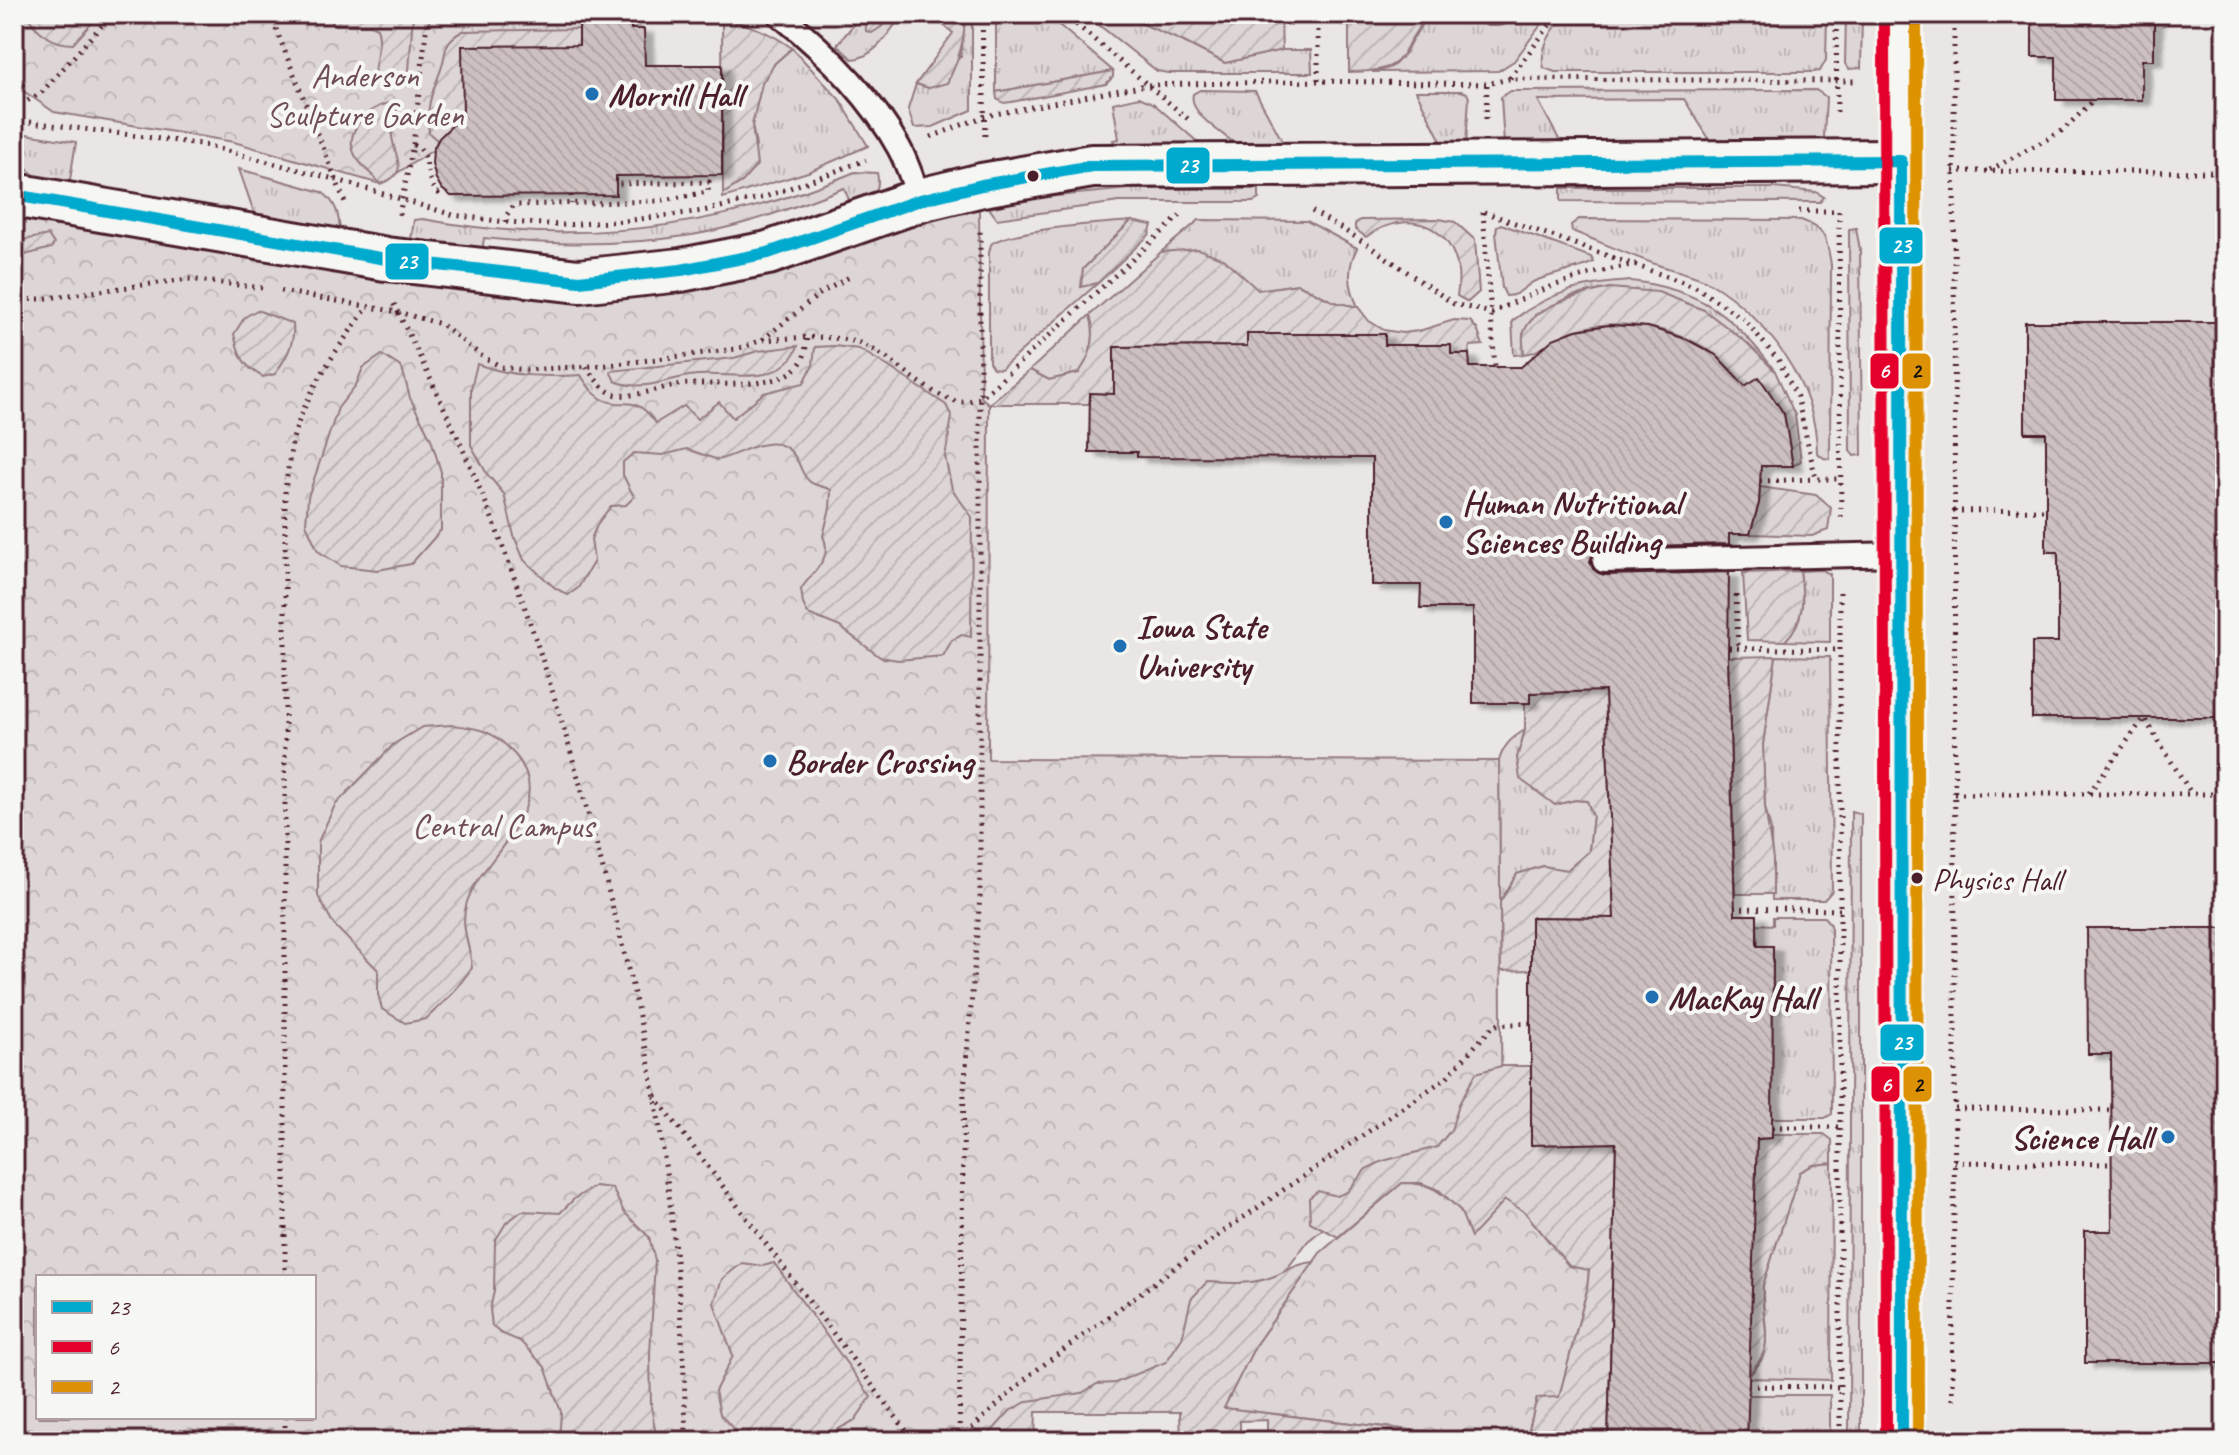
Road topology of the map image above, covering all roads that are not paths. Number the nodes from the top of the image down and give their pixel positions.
1 (779, 14) edge
2 (1900, 14) edge
3 (1901, 161) junction
4 (14, 195) edge
5 (920, 200) junction
6 (1901, 554) junction
7 (1604, 561) dead end
8 (1902, 1441) edge

1 - 5 lane
2 - 3 street
3 - 5 street
3 - 6 street
4 - 5 street
6 - 7 lane
6 - 8 street

